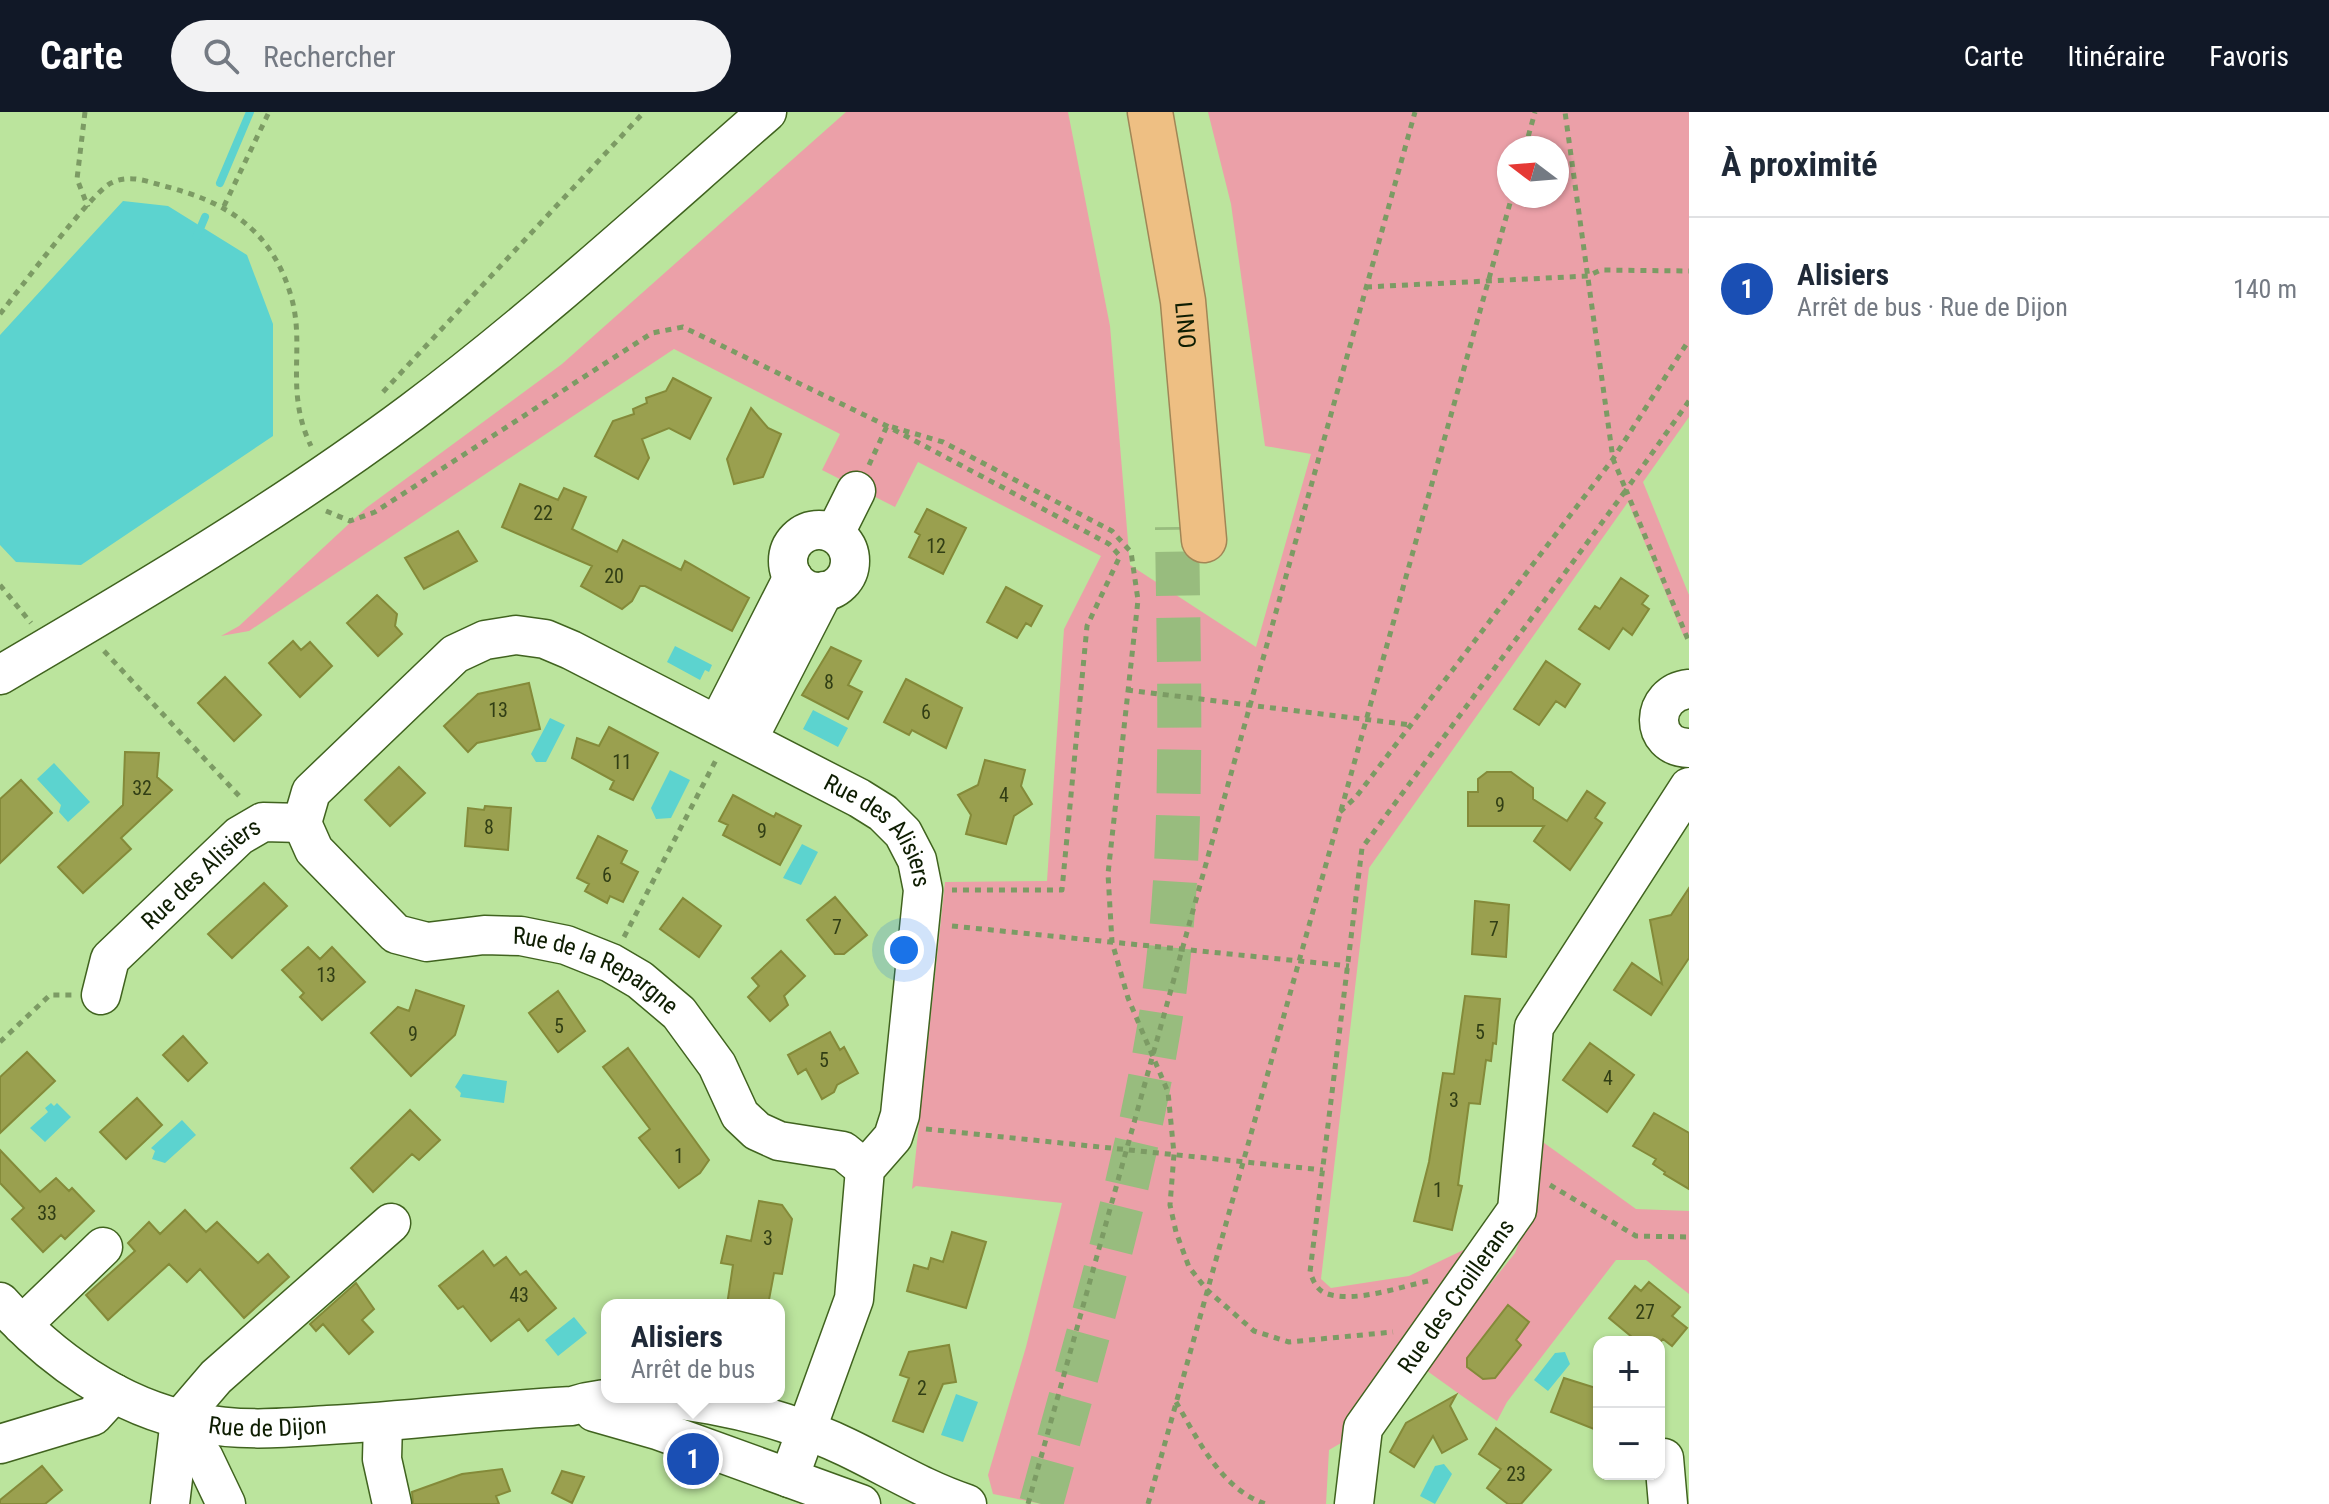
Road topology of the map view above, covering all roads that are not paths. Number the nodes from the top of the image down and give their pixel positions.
1 (767, 112) edge
2 (1123, 112) edge
3 (1150, 112) edge
4 (856, 491) road end
5 (0, 675) edge
6 (1689, 689) edge
7 (732, 731) junction
8 (1689, 748) edge
9 (1689, 787) edge
10 (302, 823) junction
11 (101, 995) road end
12 (865, 1169) junction
13 (391, 1223) dead end
14 (103, 1247) dead end
15 (11, 1314) edge
16 (114, 1393) junction
17 (601, 1400) edge
18 (697, 1403) edge
19 (572, 1406) junction
20 (180, 1419) junction
21 (383, 1422) junction
22 (807, 1429) junction
23 (0, 1444) edge
24 (1665, 1470) edge
25 (789, 1478) junction
26 (170, 1504) edge
27 (226, 1504) edge
28 (392, 1504) edge
29 (861, 1504) edge
30 (967, 1504) edge
31 (1354, 1504) edge
32 (1668, 1504) edge

1 - 5 street
2 - 3 highway, LINO
4 - 7 street
6 - 8 street
7 - 10 street, Rue des Alisiers
7 - 12 street, Rue des Alisiers
9 - 31 street, Rue des Croillerans
10 - 11 street, Rue des Alisiers
10 - 12 street, Rue de la Repargne
12 - 22 street
13 - 20 street
14 - 15 street
15 - 16 street, Rue de Dijon
16 - 20 street, Rue de Dijon
16 - 23 street
17 - 19 street, Rue de Dijon
18 - 22 street, Rue de Dijon
19 - 21 street, Rue de Dijon
19 - 25 street, Rue de Dijon
20 - 21 street, Rue de Dijon
20 - 26 street
20 - 27 street
21 - 28 street
22 - 25 street
22 - 30 street, Rue de Dijon
24 - 32 street
25 - 29 street, Rue de Dijon

